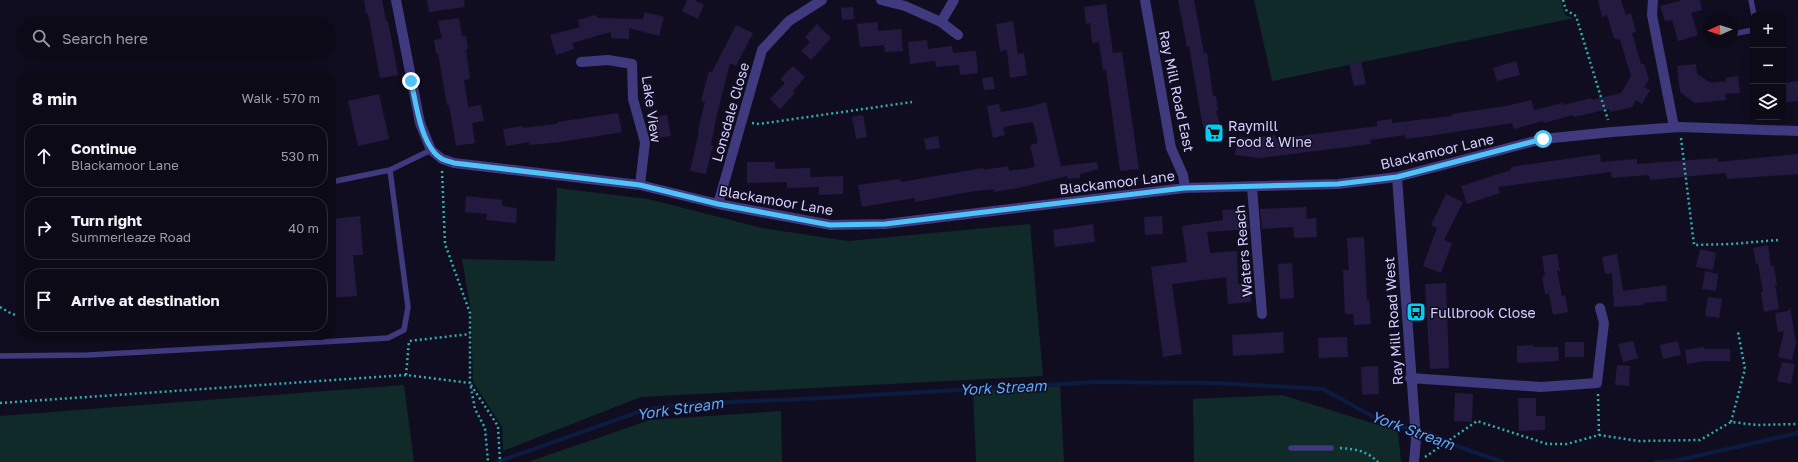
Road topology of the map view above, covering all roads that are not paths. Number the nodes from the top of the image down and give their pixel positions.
1 (396, 0) edge
2 (822, 0) edge
3 (881, 0) edge
4 (954, 0) edge
5 (1145, 0) edge
6 (1653, 0) edge
7 (1751, 0) edge
8 (1753, 12) edge
9 (941, 22) junction
10 (1750, 31) edge
11 (1738, 33) edge
12 (958, 36) dead end
13 (581, 62) dead end
14 (1677, 127) junction
15 (1798, 131) edge
16 (431, 150) junction
17 (390, 170) junction
18 (1397, 177) junction
19 (336, 181) edge
20 (640, 185) junction
21 (1252, 187) junction
22 (1184, 188) junction
23 (718, 204) junction
24 (1600, 308) dead end
25 (1262, 314) dead end
26 (0, 356) edge
27 (1410, 378) junction
28 (1291, 448) dead end
29 (1331, 448) road end
30 (1419, 460) edge

1 - 16 street
2 - 23 street, Lonsdale Close
3 - 9 street
4 - 9 street
5 - 22 street, Ray Mill Road East
6 - 14 street
7 - 8 lane
9 - 12 street
10 - 11 lane
13 - 20 street, Lake View
14 - 15 street, Blackamoor Lane
14 - 18 street, Blackamoor Lane
16 - 17 lane
16 - 20 street, Blackamoor Lane
17 - 19 lane
17 - 26 lane
18 - 21 street, Blackamoor Lane
18 - 27 street, Ray Mill Road West
20 - 23 street, Blackamoor Lane
21 - 22 street, Blackamoor Lane
21 - 25 street, Waters Reach
22 - 23 street, Blackamoor Lane
24 - 27 street
27 - 30 street, Ray Mill Road West
28 - 29 lane

